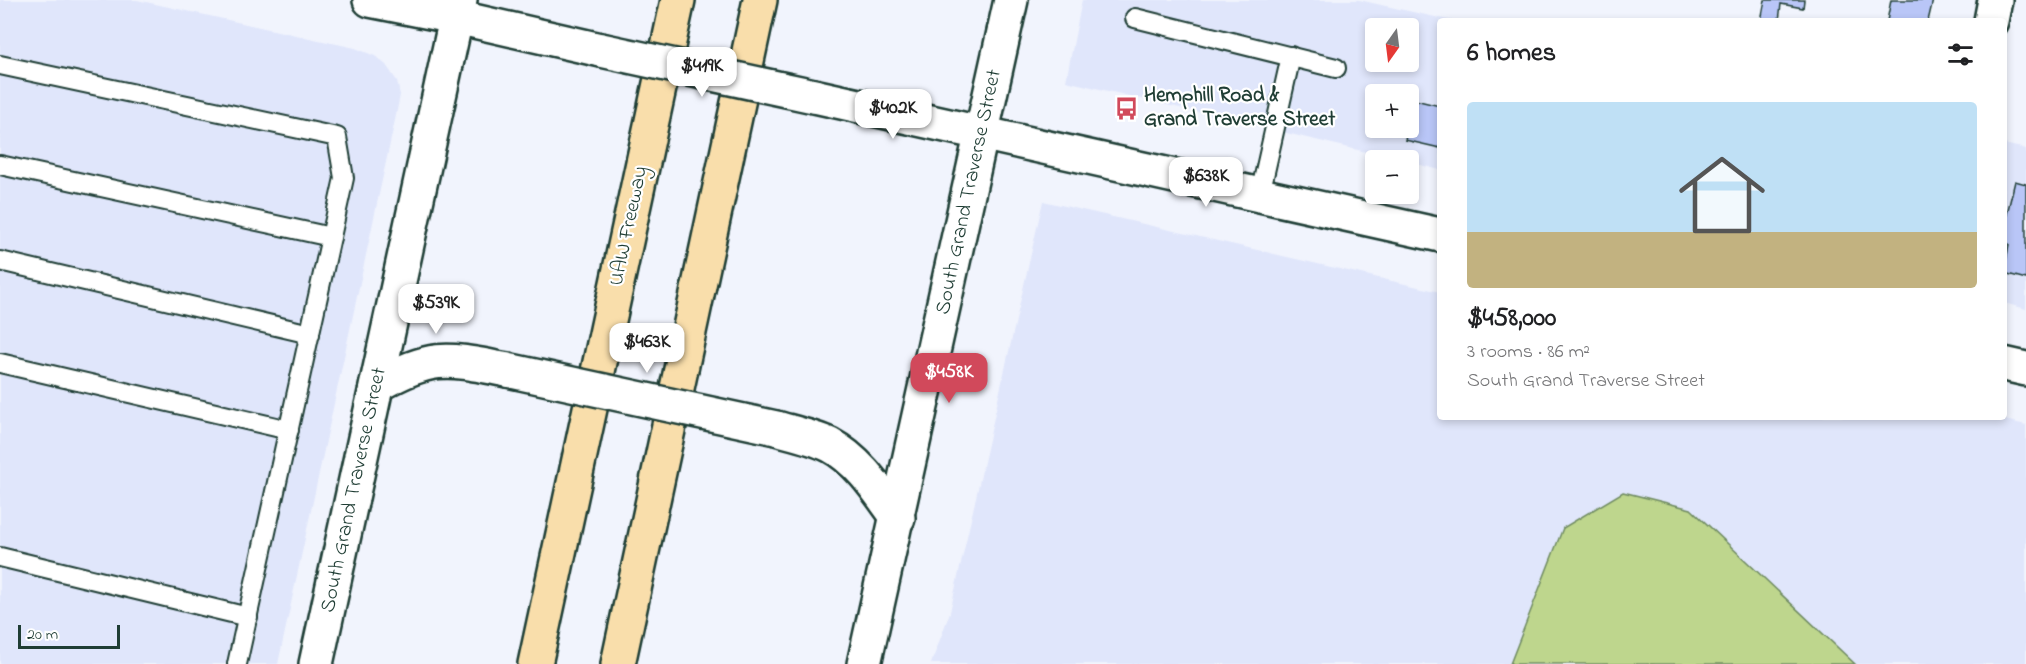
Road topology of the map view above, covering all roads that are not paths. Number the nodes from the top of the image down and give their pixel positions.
1 (370, 0) edge
2 (678, 0) edge
3 (760, 0) edge
4 (1011, 0) edge
5 (1995, 0) edge
6 (458, 8) edge
7 (1135, 18) dead end
8 (1992, 18) edge
9 (1291, 56) junction
10 (0, 65) edge
11 (1336, 68) dead end
12 (983, 133) junction
13 (0, 165) edge
14 (1260, 194) junction
15 (1437, 234) edge
16 (331, 237) junction
17 (0, 261) edge
18 (310, 334) junction
19 (0, 363) edge
20 (2007, 365) edge
21 (2026, 369) edge
22 (377, 385) junction
23 (289, 430) junction
24 (898, 518) junction
25 (0, 557) edge
26 (248, 617) junction
27 (237, 664) edge
28 (316, 664) edge
29 (535, 664) edge
30 (618, 664) edge
31 (864, 664) edge

1 - 6 main road
2 - 29 highway, UAW Freeway
3 - 30 highway
4 - 12 main road, South Grand Traverse Street
5 - 8 main road
6 - 12 main road, bridge
6 - 22 main road, South Grand Traverse Street
7 - 9 lane
9 - 11 lane
9 - 14 lane
10 - 16 lane
12 - 14 main road
12 - 24 main road, South Grand Traverse Street
13 - 16 lane
14 - 15 main road
16 - 18 lane
17 - 18 lane
18 - 23 lane
19 - 23 lane
20 - 21 main road
22 - 24 main road, bridge
22 - 28 main road, South Grand Traverse Street
23 - 26 lane
24 - 31 main road, South Grand Traverse Street
25 - 26 lane
26 - 27 lane

